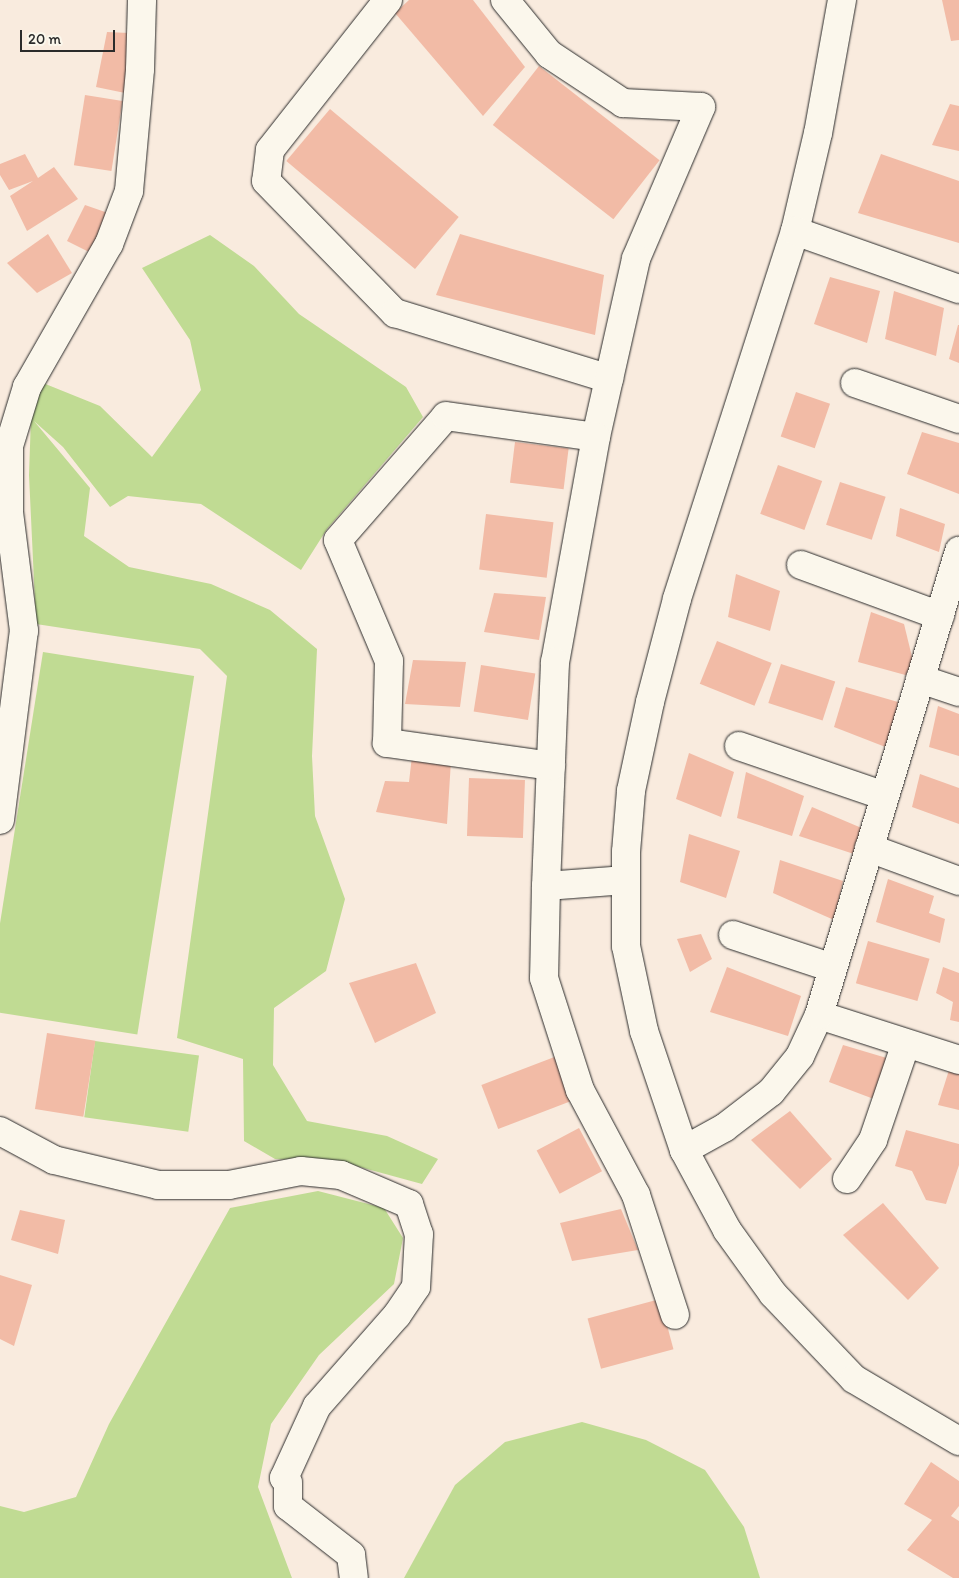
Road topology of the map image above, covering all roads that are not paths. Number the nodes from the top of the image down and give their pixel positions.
1 (142, 0) edge
2 (388, 0) edge
3 (505, 0) edge
4 (842, 0) edge
5 (795, 231) junction
6 (959, 289) edge
7 (609, 378) junction
8 (855, 383) dead end
9 (959, 419) edge
10 (596, 437) junction
11 (959, 552) edge
12 (801, 565) dead end
13 (940, 616) junction
14 (920, 679) junction
15 (959, 692) edge
16 (740, 746) dead end
17 (551, 766) junction
18 (885, 796) junction
19 (0, 820) edge
20 (869, 848) junction
21 (626, 880) junction
22 (959, 881) edge
23 (546, 886) junction
24 (733, 935) dead end
25 (833, 968) junction
26 (819, 1015) junction
27 (906, 1043) junction
28 (959, 1060) edge
29 (0, 1131) edge
30 (684, 1150) junction
31 (848, 1179) dead end
32 (675, 1315) dead end
33 (959, 1441) edge
34 (354, 1578) edge

1 - 19 street
2 - 7 street
3 - 7 street
4 - 5 street
5 - 6 street
5 - 21 street
7 - 10 street
8 - 9 street
10 - 17 street
10 - 17 street
11 - 13 street
12 - 13 street
13 - 14 street
14 - 15 street
14 - 18 street
16 - 18 street
17 - 23 street
18 - 20 street
20 - 22 street
20 - 25 street
21 - 23 street
21 - 30 street
23 - 32 street
24 - 25 street
25 - 26 street
26 - 27 street
26 - 30 street
27 - 28 street
27 - 31 street
29 - 34 street
30 - 33 street

